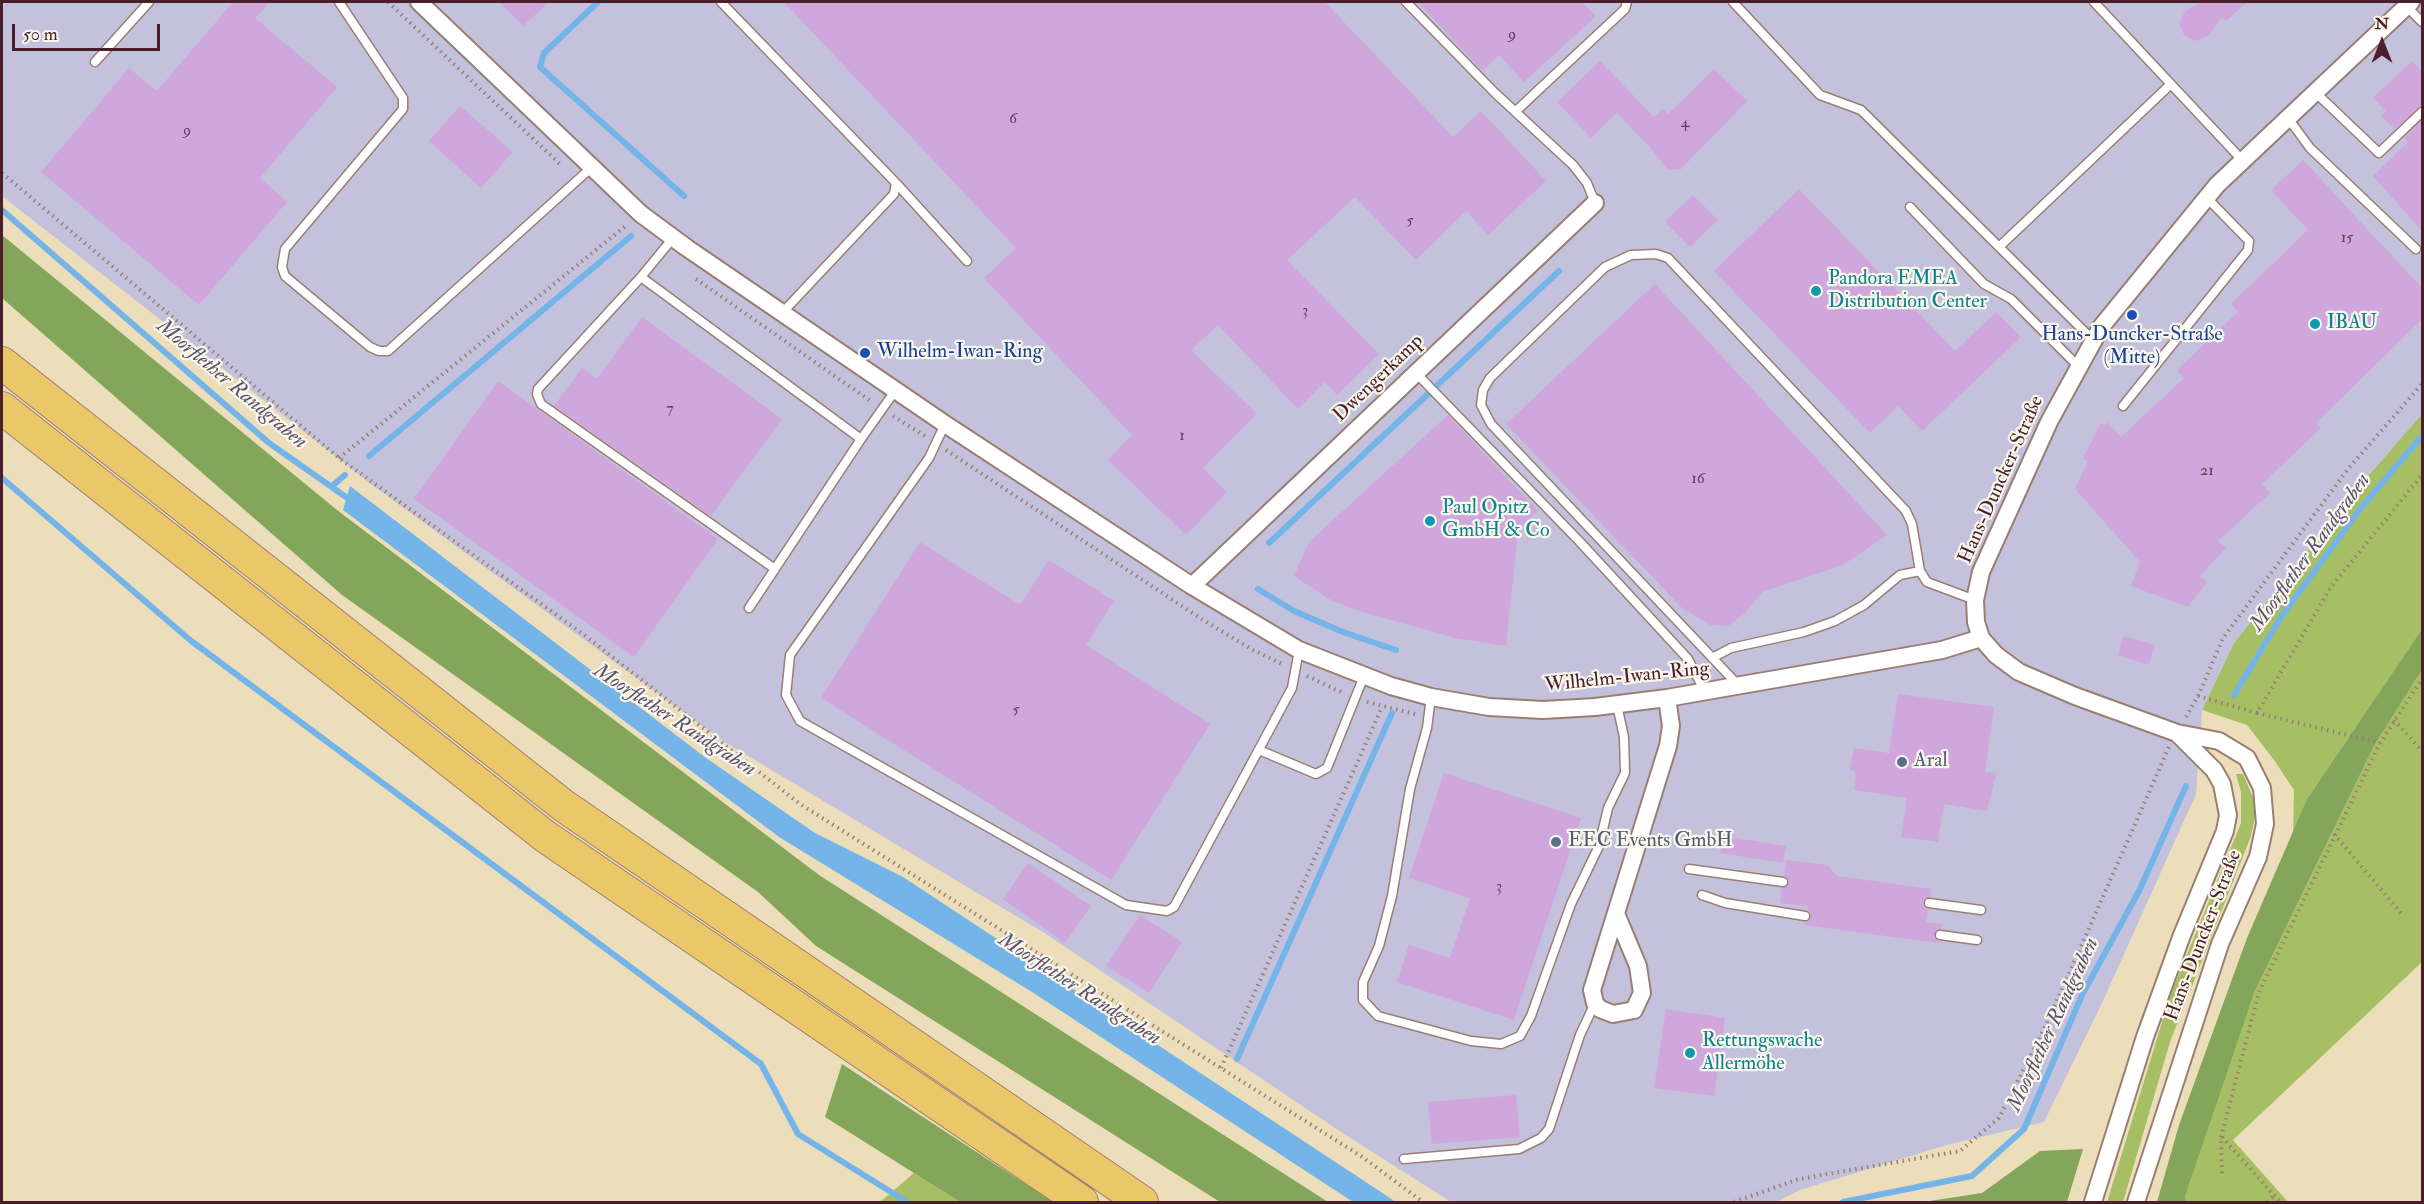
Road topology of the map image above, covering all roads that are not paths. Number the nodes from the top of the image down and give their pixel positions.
1 (149, 2) edge
2 (339, 2) edge
3 (419, 2) edge
4 (721, 2) edge
5 (1406, 2) edge
6 (1627, 2) edge
7 (1733, 2) edge
8 (2094, 2) edge
9 (2409, 4) edge
10 (2422, 22) edge
11 (95, 62) dead end
12 (2171, 84) junction
13 (2315, 93) junction
14 (1516, 111) junction
15 (2422, 112) edge
16 (2288, 118) junction
17 (2243, 161) junction
18 (592, 166) junction
19 (896, 183) junction
20 (2207, 198) junction
21 (1595, 203) joint
22 (1910, 207) dead end
23 (673, 238) junction
24 (1999, 247) junction
25 (2416, 249) dead end
26 (967, 261) dead end
27 (641, 277) junction
28 (782, 313) junction
29 (2093, 340) junction
30 (2, 363) edge
31 (2079, 367) junction
32 (1421, 379) junction
33 (895, 391) junction
34 (2123, 406) dead end
35 (2, 408) edge
36 (945, 424) junction
37 (861, 439) junction
38 (775, 569) junction
39 (1920, 571) junction
40 (1192, 586) junction
41 (1975, 600) junction
42 (749, 608) dead end
43 (1981, 638) junction
44 (1299, 650) junction
45 (1712, 658) junction
46 (1364, 676) junction
47 (1739, 686) junction
48 (1705, 692) junction
49 (1431, 697) junction
50 (1667, 698) junction
51 (1617, 705) junction
52 (2177, 733) junction
53 (1259, 750) junction
54 (1689, 868) dead end
55 (1783, 882) dead end
56 (1702, 895) dead end
57 (1929, 903) dead end
58 (1981, 910) dead end
59 (1617, 916) junction
60 (1805, 916) dead end
61 (1940, 935) dead end
62 (1977, 940) dead end
63 (1595, 1003) junction
64 (1404, 1159) dead end
65 (1082, 1203) edge
66 (1142, 1203) edge
67 (2093, 1203) edge
68 (2136, 1203) edge

1 - 11 lane
2 - 18 lane
3 - 18 street, Wilhelm-Iwan-Ring
4 - 19 lane
5 - 14 lane
6 - 14 lane
7 - 24 lane
8 - 12 lane
9 - 10 lane
9 - 13 street, Hans-Duncker-Straße
12 - 17 lane
12 - 24 lane
13 - 15 lane
13 - 16 street, Hans-Duncker-Straße
14 - 21 lane
16 - 17 street, Hans-Duncker-Straße
16 - 25 lane
17 - 20 street, Hans-Duncker-Straße
18 - 23 street, Wilhelm-Iwan-Ring
19 - 26 lane
19 - 28 lane
20 - 29 street, Hans-Duncker-Straße
20 - 34 lane
21 - 32 street, Dwengerkamp
22 - 31 lane
23 - 27 lane
23 - 28 street, Wilhelm-Iwan-Ring
24 - 29 lane
27 - 37 lane
27 - 38 lane
28 - 33 street, Wilhelm-Iwan-Ring
29 - 31 street, Hans-Duncker-Straße
30 - 66 highway
31 - 41 street, Hans-Duncker-Straße
32 - 40 street, Dwengerkamp
32 - 48 lane
33 - 36 street, Wilhelm-Iwan-Ring
33 - 37 lane
35 - 65 highway
36 - 40 street, Wilhelm-Iwan-Ring
36 - 53 lane
37 - 38 lane
38 - 42 lane
39 - 41 lane
39 - 45 lane
39 - 45 lane
40 - 44 street, Wilhelm-Iwan-Ring
41 - 43 street, Hans-Duncker-Straße
43 - 47 street, Wilhelm-Iwan-Ring
43 - 52 street, Hans-Duncker-Straße
44 - 46 street, Wilhelm-Iwan-Ring
44 - 53 lane
45 - 47 lane
46 - 49 street, Wilhelm-Iwan-Ring
46 - 53 lane
47 - 48 street, Wilhelm-Iwan-Ring
48 - 50 street, Wilhelm-Iwan-Ring
49 - 51 street, Wilhelm-Iwan-Ring
49 - 51 lane
50 - 51 street, Wilhelm-Iwan-Ring
50 - 59 street
52 - 67 street, Hans-Duncker-Straße
52 - 68 street, Hans-Duncker-Straße
54 - 55 lane
56 - 60 lane
57 - 58 lane
59 - 63 street
59 - 63 street
61 - 62 lane
63 - 64 lane

